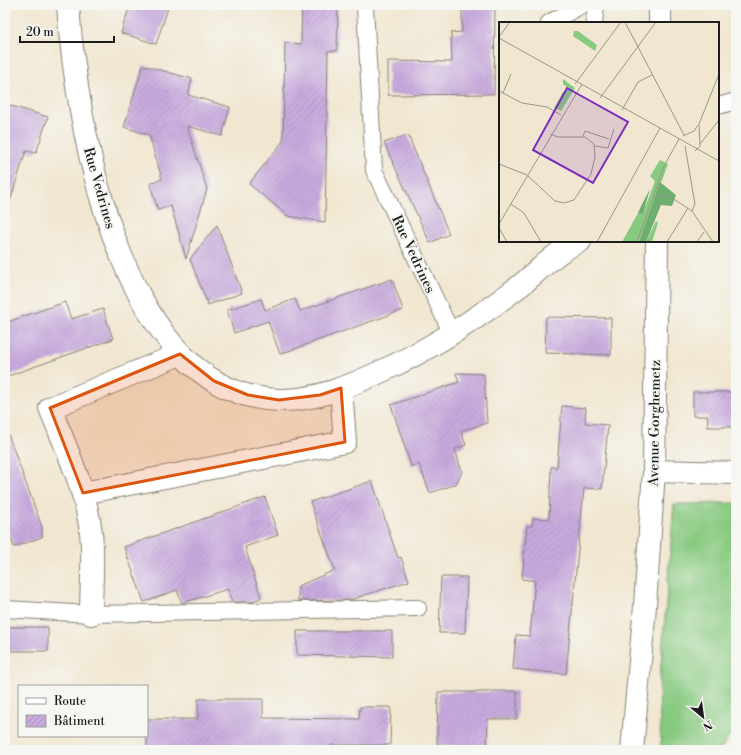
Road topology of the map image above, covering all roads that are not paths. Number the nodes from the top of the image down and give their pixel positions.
1 (68, 5) edge
2 (582, 5) edge
3 (596, 5) edge
4 (660, 5) edge
5 (365, 7) dead end
6 (551, 22) edge
7 (594, 22) edge
8 (660, 22) edge
9 (736, 101) edge
10 (719, 106) edge
11 (578, 242) edge
12 (656, 242) edge
13 (452, 334) junction
14 (180, 354) junction
15 (341, 388) junction
16 (654, 471) junction
17 (736, 473) edge
18 (83, 493) junction
19 (418, 608) dead end
20 (5, 609) edge
21 (91, 614) junction
22 (632, 750) edge

1 - 14 street, Rue Vedrines
2 - 6 lane
3 - 7 lane
4 - 8 street
5 - 13 lane, Rue Vedrines
9 - 10 lane
11 - 13 street, Rue Vedrines
12 - 16 street, Avenue Gorghemetz
13 - 15 street, Rue Vedrines
14 - 15 street, Rue Vedrines
14 - 18 street
15 - 18 street
16 - 17 street
16 - 22 street, Avenue Gorghemetz
18 - 21 street
19 - 21 lane
20 - 21 lane

